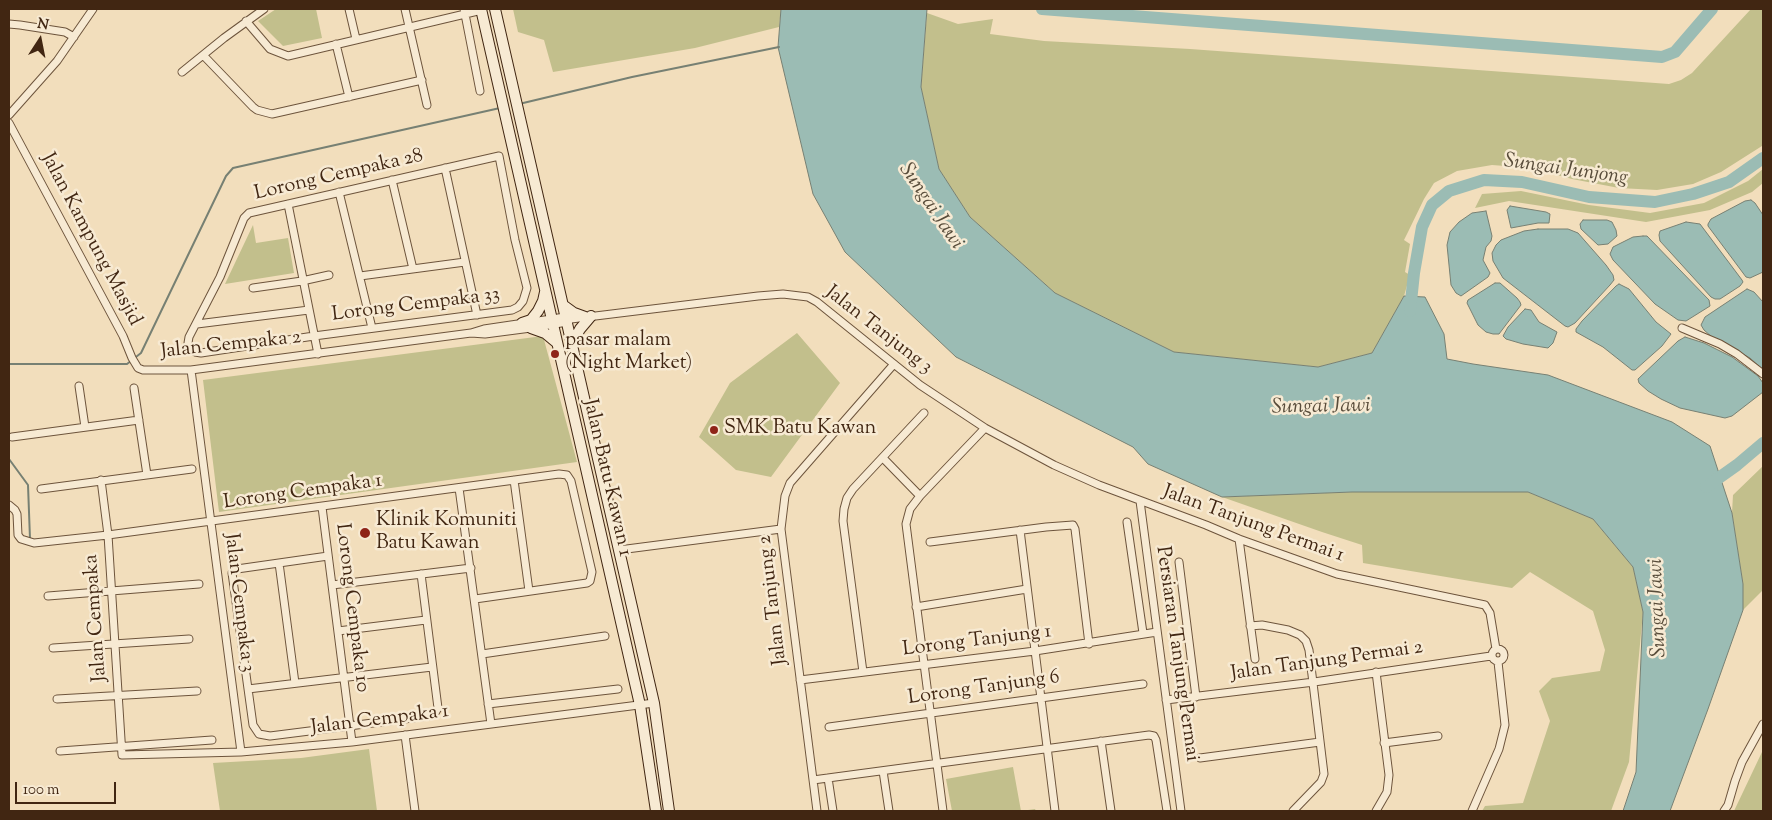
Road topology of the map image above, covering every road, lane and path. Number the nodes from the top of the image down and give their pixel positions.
1 (93, 9) edge
2 (264, 9) edge
3 (348, 9) edge
4 (405, 9) edge
5 (495, 9) edge
6 (481, 10) edge
7 (465, 12) edge
8 (246, 21) junction
9 (9, 24) edge
10 (410, 27) junction
11 (74, 37) junction
12 (356, 40) junction
13 (336, 44) junction
14 (203, 55) junction
15 (182, 72) dead end
16 (422, 80) junction
17 (480, 91) dead end
18 (349, 97) junction
19 (427, 105) dead end
20 (9, 115) edge
21 (9, 123) edge
22 (499, 156) joint
23 (445, 168) junction
24 (392, 180) junction
25 (339, 192) junction
26 (288, 204) junction
27 (466, 262) junction
28 (413, 269) junction
29 (328, 275) dead end
30 (360, 276) junction
31 (302, 281) junction
32 (253, 288) dead end
33 (545, 290) junction
34 (563, 305) junction
35 (309, 310) junction
36 (477, 315) junction
37 (588, 317) junction
38 (568, 320) junction
39 (552, 322) junction
40 (196, 324) junction
41 (526, 326) junction
42 (372, 328) junction
43 (1682, 328) dead end
44 (314, 336) junction
45 (557, 343) junction
46 (572, 344) junction
47 (318, 354) junction
48 (894, 364) junction
49 (143, 370) joint
50 (191, 370) junction
51 (1763, 374) edge
52 (79, 386) dead end
53 (134, 388) dead end
54 (924, 413) dead end
55 (139, 420) junction
56 (85, 427) junction
57 (985, 428) junction
58 (12, 437) dead end
59 (883, 458) junction
60 (192, 469) dead end
61 (147, 475) junction
62 (101, 480) junction
63 (514, 480) junction
64 (572, 482) joint
65 (459, 488) junction
66 (41, 489) dead end
67 (920, 496) junction
68 (1140, 501) junction
69 (9, 505) edge
70 (322, 507) junction
71 (211, 522) junction
72 (1127, 522) dead end
73 (781, 529) junction
74 (1020, 530) junction
75 (108, 535) junction
76 (1239, 539) junction
77 (930, 542) dead end
78 (619, 550) junction
79 (328, 556) junction
80 (1179, 562) dead end
81 (279, 563) junction
82 (471, 568) junction
83 (421, 574) junction
84 (199, 584) dead end
85 (332, 585) junction
86 (1027, 589) junction
87 (529, 591) junction
88 (112, 592) junction
89 (48, 596) dead end
90 (474, 599) junction
91 (916, 607) junction
92 (426, 620) junction
93 (1250, 626) junction
94 (338, 631) junction
95 (1157, 632) junction
96 (1143, 634) junction
97 (605, 636) dead end
98 (189, 639) dead end
99 (115, 644) junction
100 (1089, 644) junction
101 (53, 648) dead end
102 (1496, 649) junction
103 (1035, 651) junction
104 (482, 654) junction
105 (1491, 656) junction
106 (1255, 659) dead end
107 (1498, 662) junction
108 (924, 664) junction
109 (432, 667) junction
110 (864, 672) junction
111 (1376, 672) junction
112 (344, 678) junction
113 (800, 680) junction
114 (1314, 682) junction
115 (295, 684) junction
116 (1143, 684) dead end
117 (248, 689) junction
118 (618, 689) dead end
119 (197, 691) dead end
120 (118, 695) junction
121 (1196, 697) junction
122 (1041, 698) junction
123 (57, 699) dead end
124 (1166, 700) junction
125 (654, 703) junction
126 (488, 704) junction
127 (640, 705) junction
128 (930, 713) junction
129 (491, 724) junction
130 (1763, 724) edge
131 (350, 726) junction
132 (829, 727) dead end
133 (405, 735) junction
134 (1438, 736) dead end
135 (212, 740) dead end
136 (1101, 741) junction
137 (352, 742) junction
138 (1320, 742) junction
139 (1384, 743) junction
140 (122, 746) junction
141 (1047, 748) junction
142 (60, 751) dead end
143 (241, 752) junction
144 (122, 755) joint
145 (1200, 758) dead end
146 (937, 763) junction
147 (883, 770) junction
148 (828, 778) junction
149 (813, 780) junction
150 (415, 811) edge
151 (656, 811) edge
152 (669, 811) edge
153 (817, 811) edge
154 (833, 811) edge
155 (888, 811) edge
156 (943, 811) edge
157 (1055, 811) edge
158 (1110, 811) edge
159 (1167, 811) edge
160 (1181, 811) edge
161 (1293, 811) edge
162 (1376, 811) edge
163 (1472, 811) edge
164 (1724, 811) edge

1 - 11 street
2 - 8 street
3 - 12 street
4 - 10 street
5 - 34 street, Jalan Batu Kawan 1
6 - 7 street
6 - 33 street, Jalan Batu Kawan 1
7 - 10 street
7 - 17 street
8 - 13 street
8 - 14 street
9 - 11 street
10 - 12 street
10 - 16 street
11 - 20 street
12 - 13 street
13 - 18 street
14 - 15 street
14 - 18 street
16 - 18 street
16 - 19 street
21 - 49 street, Jalan Kampung Masjid
22 - 23 street, Lorong Cempaka 28
22 - 36 street, Lorong Cempaka 33
23 - 24 street, Lorong Cempaka 28
23 - 27 street
24 - 25 street, Lorong Cempaka 28
24 - 28 street
25 - 26 street, Lorong Cempaka 28
25 - 30 street
26 - 31 street
26 - 40 street, Lorong Cempaka 28
27 - 28 street
27 - 36 street
28 - 30 street
29 - 31 street
30 - 42 street
31 - 32 street
31 - 35 street
33 - 39 street, Jalan Batu Kawan 1
33 - 41 street
34 - 37 street
34 - 38 street, Jalan Batu Kawan 1
35 - 40 street
35 - 44 street
36 - 42 street, Lorong Cempaka 33
37 - 38 street, Jalan Tanjung 3
37 - 46 street
37 - 48 street, Jalan Tanjung 3
38 - 39 street, Jalan Cempaka 2
38 - 46 street, Jalan Batu Kawan 1
39 - 41 street, Jalan Cempaka 2
39 - 45 street, Jalan Batu Kawan 1
40 - 44 street, Lorong Cempaka 33
41 - 45 street
41 - 47 street, Jalan Cempaka 2
42 - 44 street, Lorong Cempaka 33
43 - 51 street
44 - 47 street
45 - 127 street, Jalan Batu Kawan 1
46 - 78 street, Jalan Batu Kawan 1
47 - 50 street, Jalan Cempaka 2
48 - 57 street, Jalan Tanjung 3
48 - 73 street, Jalan Tanjung 2
49 - 50 street, Jalan Cempaka 2
50 - 71 street, Jalan Cempaka 3
52 - 56 street
53 - 55 street
54 - 59 street
55 - 56 street
55 - 61 street
56 - 58 street
57 - 67 street
57 - 68 street, Jalan Tanjung 3
59 - 67 street
59 - 110 street
60 - 61 street
61 - 62 street
62 - 66 street
62 - 75 street, Jalan Cempaka
63 - 64 street, Lorong Cempaka 1
63 - 65 street, Lorong Cempaka 1
63 - 87 street
64 - 87 street, Jalan Batu Kawan 1
65 - 70 street, Lorong Cempaka 1
65 - 82 street
67 - 91 street
68 - 76 street, Jalan Tanjung Permai 1
68 - 95 street, Persiaran Tanjung Permai
69 - 75 street, Lorong Cempaka 1
70 - 71 street, Lorong Cempaka 1
70 - 79 street, Lorong Cempaka 10
71 - 75 street, Lorong Cempaka 1
71 - 143 street, Jalan Cempaka 3
72 - 96 street
73 - 78 street
73 - 113 street, Jalan Tanjung 2
74 - 77 street
74 - 86 street
74 - 100 street
75 - 88 street, Jalan Cempaka
76 - 93 street
76 - 102 street, Jalan Tanjung Permai 1
78 - 125 street, Jalan Batu Kawan 1
79 - 81 street
79 - 85 street, Lorong Cempaka 10
80 - 121 street
81 - 115 street
81 - 117 street
82 - 83 street
82 - 90 street
83 - 85 street
83 - 92 street
84 - 88 street
85 - 94 street, Lorong Cempaka 10
86 - 91 street
86 - 103 street
87 - 90 street
88 - 89 street
88 - 99 street, Jalan Cempaka
90 - 104 street
91 - 108 street
92 - 94 street
92 - 109 street
93 - 106 street
93 - 114 street
94 - 112 street, Lorong Cempaka 10
95 - 96 street, Lorong Tanjung 1
95 - 124 street, Persiaran Tanjung Permai
96 - 100 street, Lorong Tanjung 1
97 - 104 street
98 - 99 street
99 - 101 street
99 - 120 street, Jalan Cempaka
100 - 103 street, Lorong Tanjung 1
102 - 105 street
102 - 107 street
103 - 108 street, Lorong Tanjung 1
103 - 122 street
104 - 126 street
105 - 107 street
105 - 111 street, Jalan Tanjung Permai 2
107 - 163 street
108 - 110 street, Lorong Tanjung 1
108 - 128 street
109 - 112 street
109 - 131 street, Jalan Cempaka 1
110 - 113 street, Lorong Tanjung 1
111 - 114 street, Jalan Tanjung Permai 2
111 - 139 street
112 - 115 street
112 - 131 street, Lorong Cempaka 10
113 - 149 street, Jalan Tanjung 2
114 - 121 street, Jalan Tanjung Permai 2
114 - 138 street
115 - 117 street
116 - 122 street, Lorong Tanjung 6
117 - 131 street, Jalan Cempaka 1
118 - 126 street
119 - 120 street
120 - 123 street
120 - 140 street, Jalan Cempaka
121 - 124 street, Jalan Tanjung Permai 2
122 - 128 street, Lorong Tanjung 6
122 - 141 street
124 - 160 street, Persiaran Tanjung Permai
125 - 127 street, Jalan Cempaka 1
125 - 152 street, Jalan Batu Kawan 1
126 - 129 street
127 - 129 street, Jalan Cempaka 1
127 - 151 street, Jalan Batu Kawan 1
128 - 132 street, Lorong Tanjung 6
128 - 146 street
129 - 133 street, Jalan Cempaka 1
130 - 164 street
131 - 137 street, Lorong Cempaka 10
133 - 137 street, Jalan Cempaka 1
133 - 150 street
134 - 139 street
135 - 140 street
136 - 141 street
136 - 158 street
136 - 159 street
137 - 143 street, Jalan Cempaka 1
138 - 145 street
138 - 161 street
139 - 162 street
140 - 142 street
140 - 144 street, Jalan Cempaka
141 - 146 street
141 - 157 street
143 - 144 street, Jalan Cempaka 1
146 - 147 street
146 - 156 street
147 - 148 street
147 - 155 street
148 - 149 street
148 - 154 street
149 - 153 street, Jalan Tanjung 2

